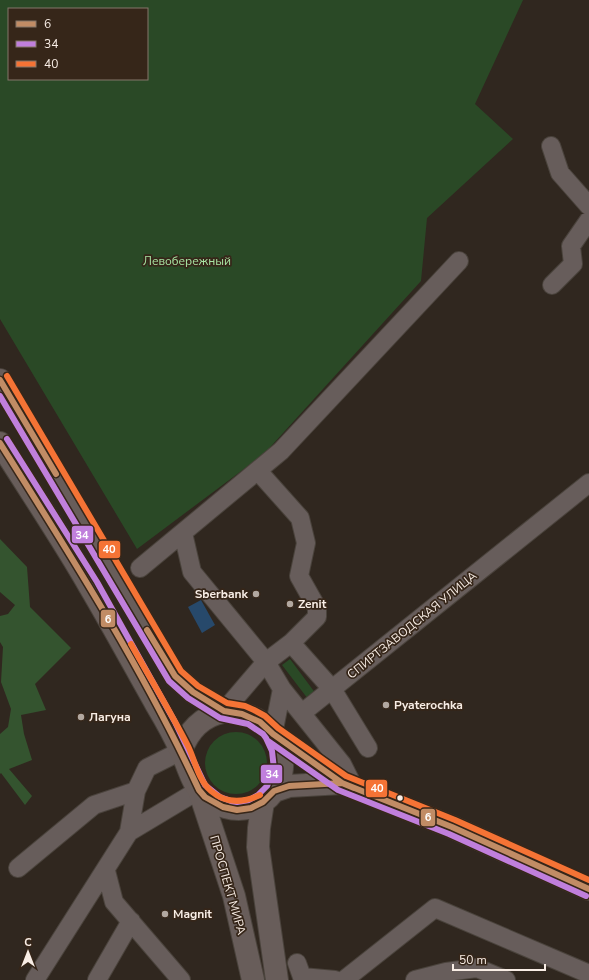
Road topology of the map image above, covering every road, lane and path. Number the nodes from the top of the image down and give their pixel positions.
1 (552, 146) dead end
2 (589, 206) edge
3 (589, 220) edge
4 (459, 261) dead end
5 (552, 285) dead end
6 (0, 380) edge
7 (0, 443) edge
8 (258, 471) junction
9 (589, 483) edge
10 (183, 533) junction
11 (140, 568) dead end
12 (291, 643) junction
13 (266, 662) junction
14 (282, 689) junction
15 (332, 689) junction
16 (224, 711) junction
17 (302, 712) junction
18 (273, 734) junction
19 (368, 748) dead end
20 (181, 751) junction
21 (348, 786) junction
22 (199, 790) junction
23 (136, 791) junction
24 (269, 796) junction
25 (129, 832) junction
26 (18, 868) dead end
27 (106, 870) junction
28 (589, 889) edge
29 (131, 921) junction
30 (297, 963) dead end
31 (578, 974) edge
32 (35, 980) edge
33 (97, 980) edge
34 (181, 980) edge
35 (253, 980) edge
36 (277, 980) edge
37 (335, 980) edge
38 (344, 980) edge
39 (415, 980) edge
40 (506, 980) edge

1 - 2 street
3 - 5 street
4 - 8 street
6 - 16 main road
7 - 20 main road
8 - 10 street
8 - 12 street
9 - 15 street, СПИРТЗАВОДСКАЯ УЛИЦА
10 - 11 street
10 - 13 street
12 - 13 street
12 - 15 street
13 - 14 street
13 - 16 street
14 - 17 street
14 - 18 street
15 - 17 street, СПИРТЗАВОДСКАЯ УЛИЦА
15 - 19 street
16 - 18 main road
16 - 20 main road
17 - 21 street
18 - 21 main road
18 - 24 main road
20 - 22 main road
20 - 23 street
21 - 24 main road
21 - 28 main road
22 - 24 main road
22 - 25 street
22 - 35 main road, ПРОСПЕКТ МИРА
23 - 25 street
23 - 26 street
24 - 36 main road
25 - 27 street
27 - 29 street
27 - 32 street
29 - 33 street
29 - 34 street
30 - 37 street
31 - 38 street
39 - 40 street

